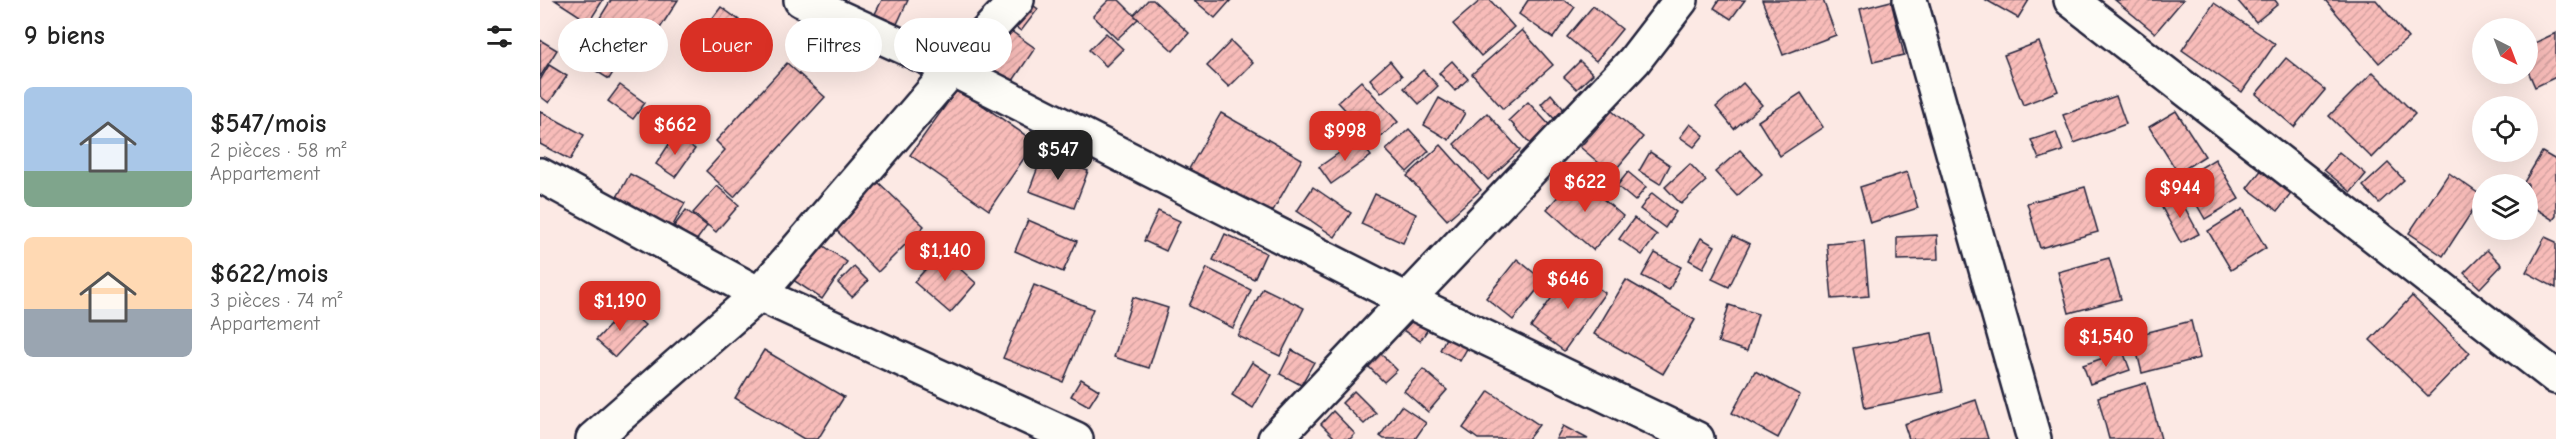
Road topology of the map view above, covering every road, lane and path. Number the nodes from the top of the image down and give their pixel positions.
1 (801, 0) edge
2 (1017, 0) edge
3 (1681, 0) edge
4 (1910, 0) edge
5 (2071, 0) edge
6 (1000, 18) edge
7 (894, 42) edge
8 (949, 72) edge
9 (958, 72) edge
10 (540, 175) edge
11 (759, 294) junction
12 (1405, 299) junction
13 (2556, 377) edge
14 (609, 435) edge
15 (1076, 439) edge
16 (1275, 439) edge
17 (1697, 439) edge
18 (2034, 439) edge

1 - 7 street
2 - 6 street
3 - 12 street
4 - 18 street
5 - 13 street
8 - 11 street
9 - 12 street
10 - 11 street
11 - 14 street
11 - 15 street
12 - 16 street
12 - 17 street

